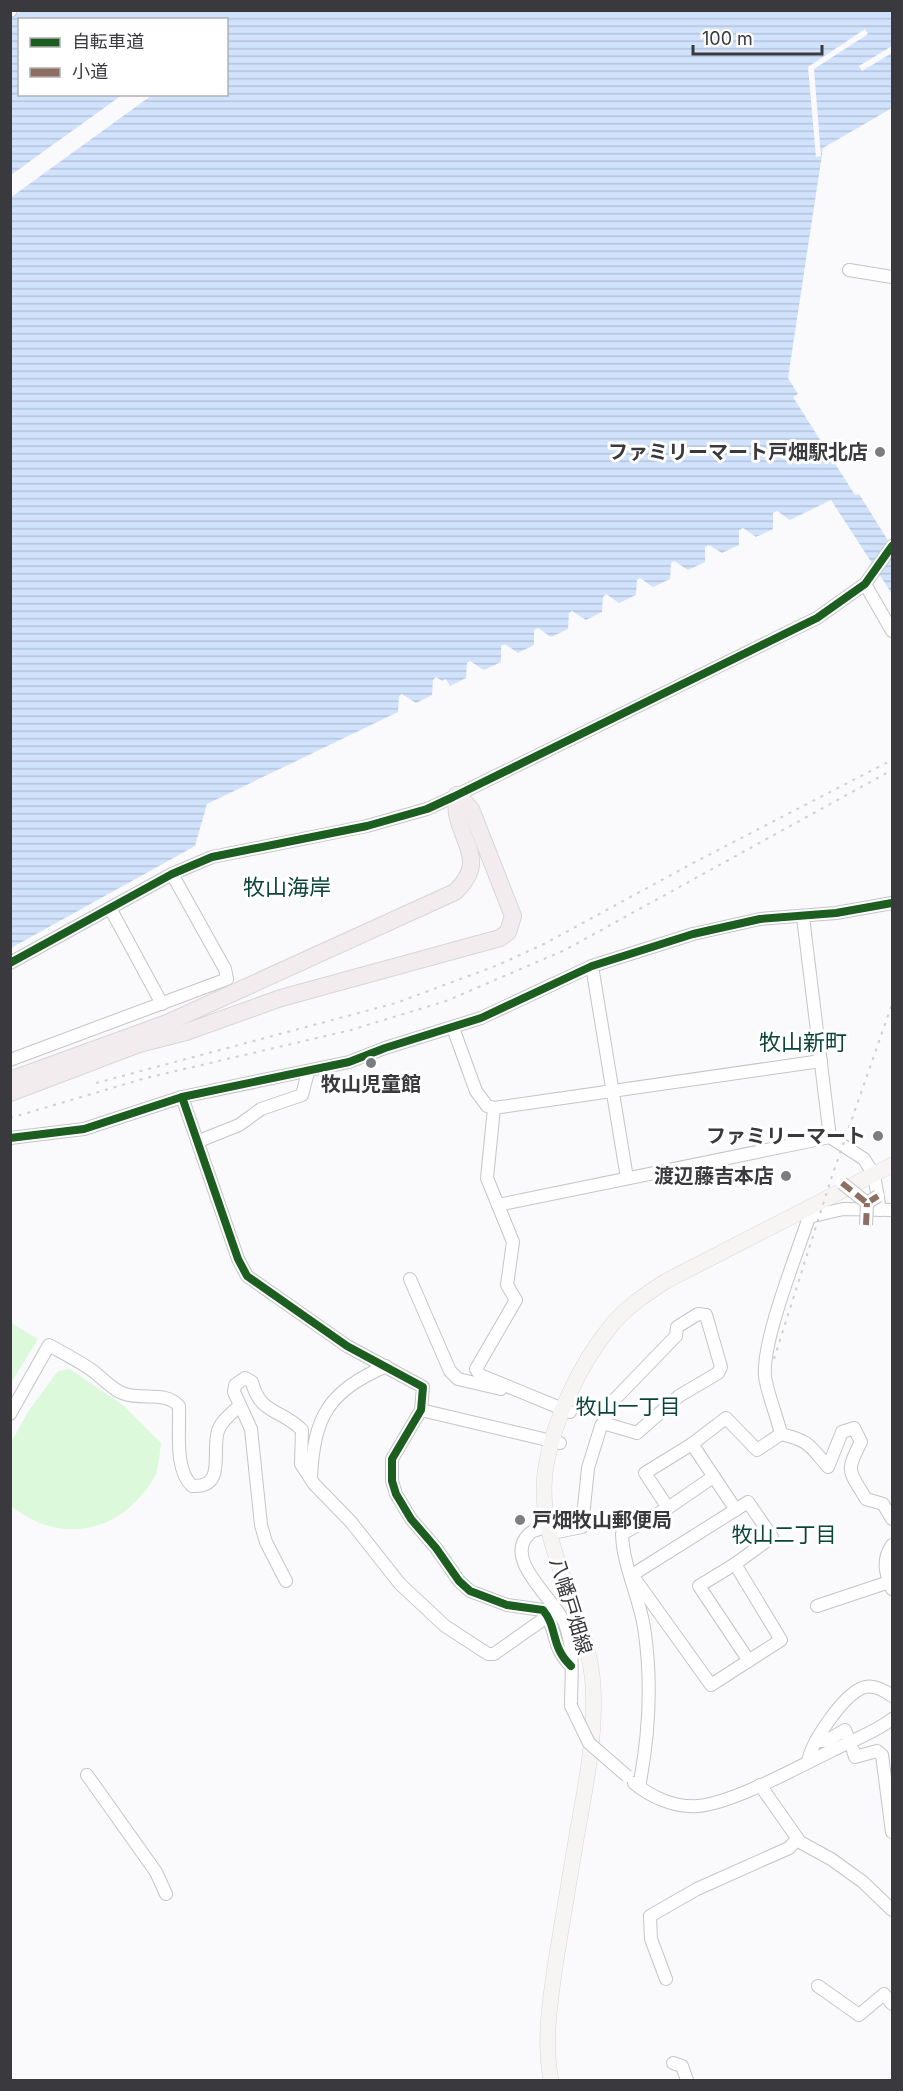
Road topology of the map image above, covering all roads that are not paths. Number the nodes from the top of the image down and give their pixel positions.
1 (849, 270) dead end
2 (892, 277) edge
3 (892, 546) edge
4 (865, 584) junction
5 (892, 631) edge
6 (457, 795) junction
7 (172, 874) junction
8 (892, 903) edge
9 (110, 908) junction
10 (803, 917) junction
11 (10, 963) edge
12 (592, 966) junction
13 (162, 1004) junction
14 (453, 1028) junction
15 (10, 1060) edge
16 (821, 1061) junction
17 (308, 1072) junction
18 (10, 1080) edge
19 (612, 1091) junction
20 (10, 1093) edge
21 (182, 1097) junction
22 (494, 1108) junction
23 (830, 1137) junction
24 (10, 1138) edge
25 (200, 1141) junction
26 (892, 1166) edge
27 (892, 1176) edge
28 (627, 1178) junction
29 (842, 1183) dead end
30 (874, 1190) junction
31 (498, 1205) junction
32 (886, 1210) edge
33 (809, 1217) junction
34 (866, 1225) dead end
35 (410, 1279) dead end
36 (386, 1366) junction
37 (511, 1390) junction
38 (239, 1406) junction
39 (421, 1410) junction
40 (566, 1411) junction
41 (10, 1413) edge
42 (603, 1423) junction
43 (781, 1434) junction
44 (556, 1442) junction
45 (692, 1444) junction
46 (713, 1477) junction
47 (311, 1478) junction
48 (668, 1508) junction
49 (736, 1510) junction
50 (892, 1519) edge
51 (554, 1528) junction
52 (892, 1545) edge
53 (735, 1564) junction
54 (632, 1575) junction
55 (286, 1581) dead end
56 (891, 1586) edge
57 (817, 1606) dead end
58 (548, 1616) junction
59 (749, 1661) junction
60 (571, 1666) junction
61 (892, 1696) edge
62 (892, 1719) edge
63 (847, 1735) dead end
64 (816, 1741) junction
65 (853, 1750) dead end
66 (808, 1762) junction
67 (87, 1775) dead end
68 (760, 1785) junction
69 (639, 1787) junction
70 (892, 1832) edge
71 (797, 1839) junction
72 (166, 1894) dead end
73 (892, 1910) edge
74 (666, 1979) dead end
75 (818, 1986) dead end
76 (892, 2004) edge
77 (673, 2063) dead end
78 (551, 2080) edge
79 (560, 2080) edge
80 (687, 2080) edge

1 - 2 street
3 - 4 street
4 - 5 street
4 - 6 street
6 - 7 street
6 - 18 highway
6 - 20 highway
7 - 9 street
7 - 13 street
8 - 10 street
9 - 11 street
9 - 13 street
10 - 12 street
10 - 16 street
12 - 14 street
12 - 19 street
13 - 15 street
14 - 17 street
14 - 22 street
16 - 19 street
16 - 23 street
17 - 21 street
17 - 25 street
19 - 22 street
19 - 28 street
21 - 24 street
21 - 25 street
22 - 31 street
23 - 28 street
23 - 30 street
25 - 36 street
26 - 30 main road, 八幡戸畑線
27 - 30 main road, 八幡戸畑線
28 - 31 street
29 - 30 street, bridge
30 - 32 street
30 - 33 main road, 八幡戸畑線
30 - 34 street, bridge
30 - 40 main road, 八幡戸畑線
31 - 37 street
32 - 33 street
33 - 40 main road, 八幡戸畑線
33 - 43 street
35 - 37 street
36 - 39 street
36 - 47 street
37 - 40 street
38 - 41 street
38 - 47 street
38 - 55 street
39 - 44 street
39 - 58 street
40 - 44 main road, 八幡戸畑線
42 - 42 street
42 - 51 street
43 - 45 street
43 - 50 street
44 - 51 main road, 八幡戸畑線
45 - 46 street
45 - 48 street
46 - 48 street
46 - 49 street
47 - 58 street
48 - 54 street
49 - 53 street
49 - 54 street
51 - 60 street
51 - 78 main road, 八幡戸畑線
51 - 79 main road, 八幡戸畑線
52 - 56 street
53 - 59 street
53 - 59 street
54 - 59 street
54 - 69 street
56 - 57 street
58 - 60 street
60 - 69 street, bridge
61 - 64 street
62 - 66 street
63 - 64 street
64 - 66 street
65 - 70 street
66 - 68 street
67 - 72 street
68 - 69 street
68 - 71 street
71 - 73 street
71 - 74 street
75 - 76 street
77 - 80 street

